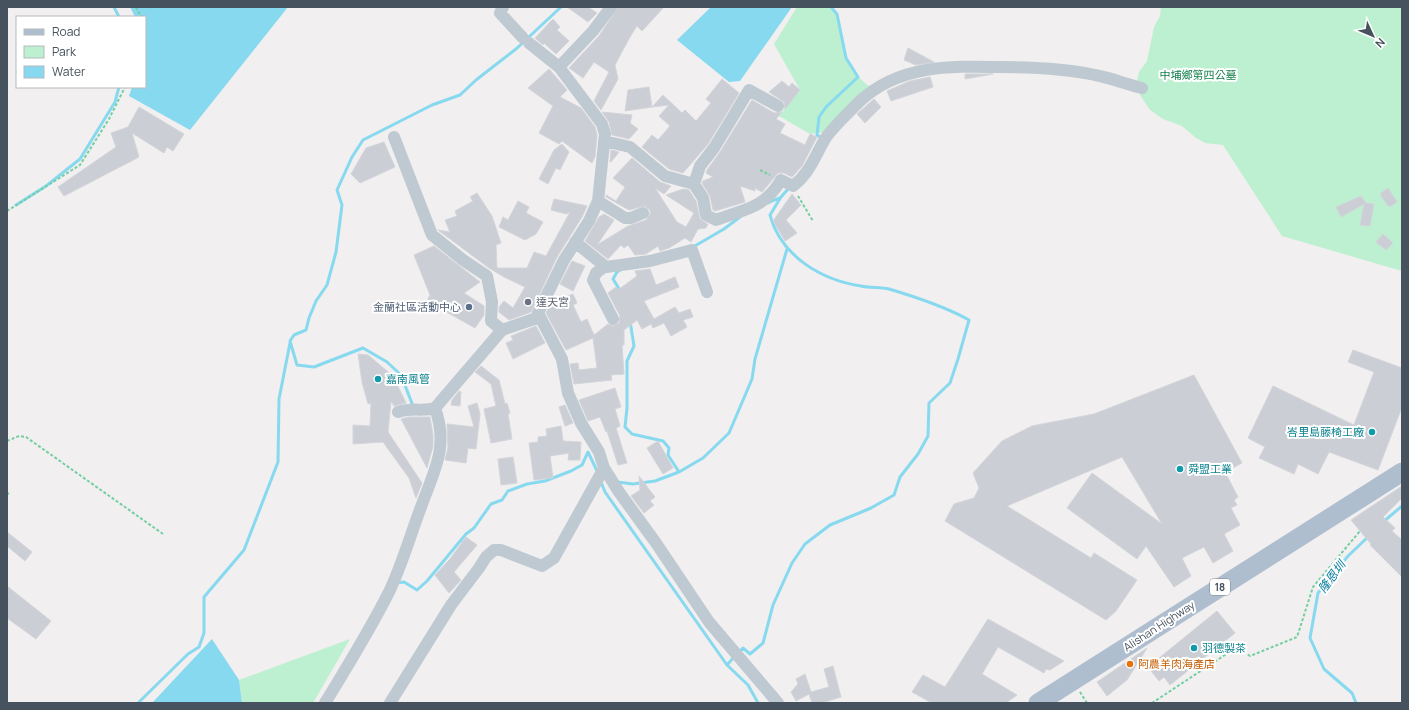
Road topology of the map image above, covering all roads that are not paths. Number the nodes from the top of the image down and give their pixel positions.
1 (503, 7) edge
2 (611, 7) edge
3 (559, 67) junction
4 (1142, 88) dead end
5 (778, 106) dead end
6 (394, 137) dead end
7 (604, 141) junction
8 (694, 184) junction
9 (598, 201) junction
10 (643, 213) dead end
11 (575, 242) junction
12 (605, 266) junction
13 (707, 292) dead end
14 (540, 317) junction
15 (613, 319) dead end
16 (502, 330) junction
17 (435, 408) junction
18 (398, 412) dead end
19 (604, 468) junction
20 (1402, 472) edge
21 (325, 703) edge
22 (390, 703) edge
23 (778, 703) edge
24 (1038, 703) edge

1 - 3 street
2 - 3 street
3 - 7 street
4 - 8 street
5 - 8 street
6 - 16 street
7 - 8 street
7 - 9 street
9 - 10 street
9 - 11 street
11 - 12 street
11 - 14 street
12 - 13 street
12 - 15 street
14 - 16 street
14 - 19 street
16 - 17 street
17 - 18 street
17 - 21 street
19 - 22 street
19 - 23 street
20 - 24 main road, Alishan Highway / 18

